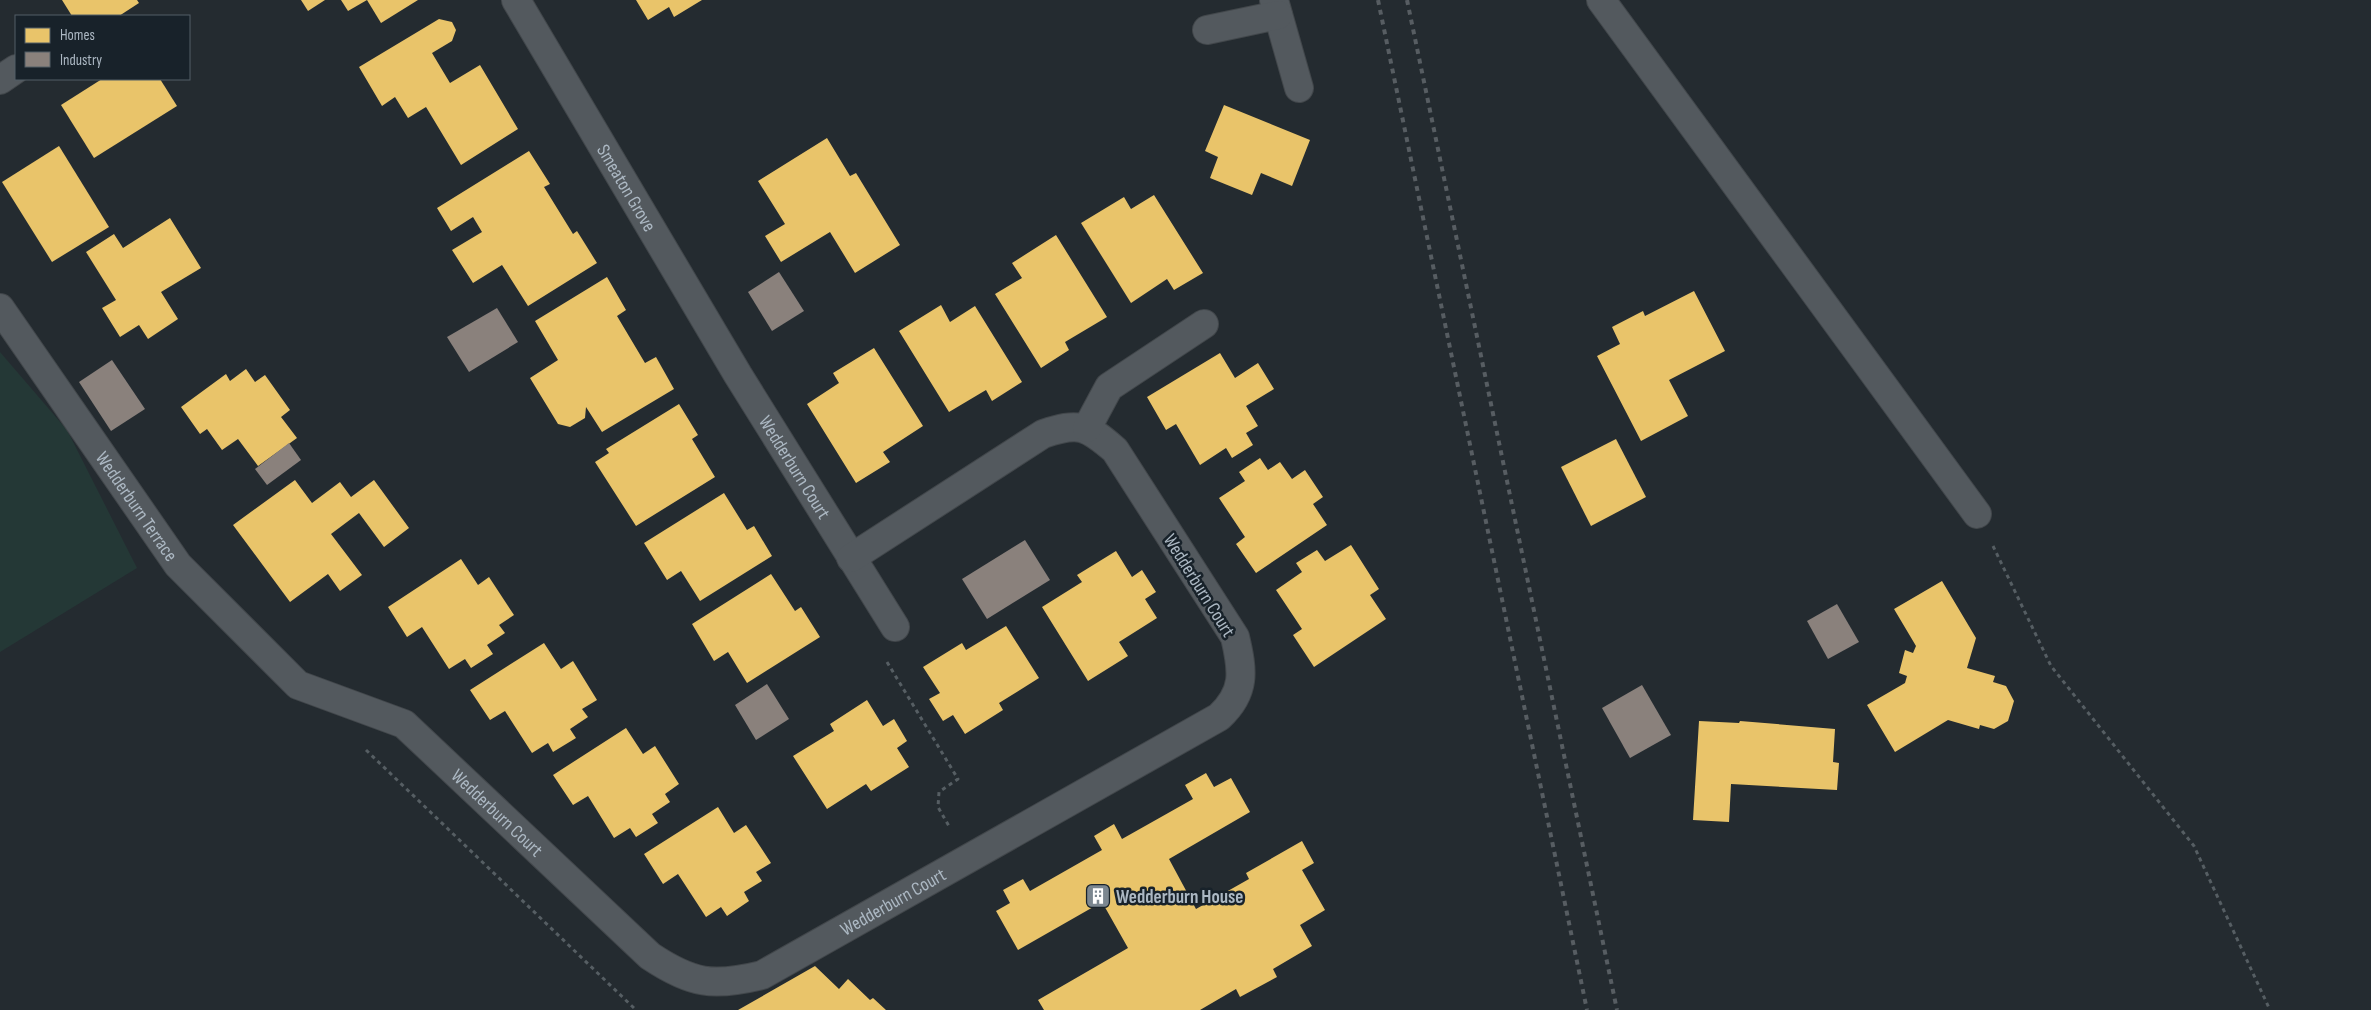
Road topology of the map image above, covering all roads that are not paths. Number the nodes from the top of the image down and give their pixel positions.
1 (516, 0) edge
2 (1601, 0) edge
3 (1276, 7) edge
4 (1207, 30) dead end
5 (15, 71) edge
6 (0, 80) edge
7 (1299, 88) dead end
8 (0, 308) edge
9 (1204, 324) dead end
10 (738, 375) joint
11 (1087, 428) junction
12 (1977, 514) road end
13 (851, 558) junction
14 (895, 627) dead end
15 (298, 685) joint

1 - 10 street, Smeaton Grove
2 - 12 street
3 - 4 street
3 - 7 street
5 - 6 street
8 - 15 street, Wedderburn Terrace
9 - 11 street
10 - 13 street, Wedderburn Court
11 - 13 street
11 - 15 street, Wedderburn Court
13 - 14 street, Wedderburn Court

